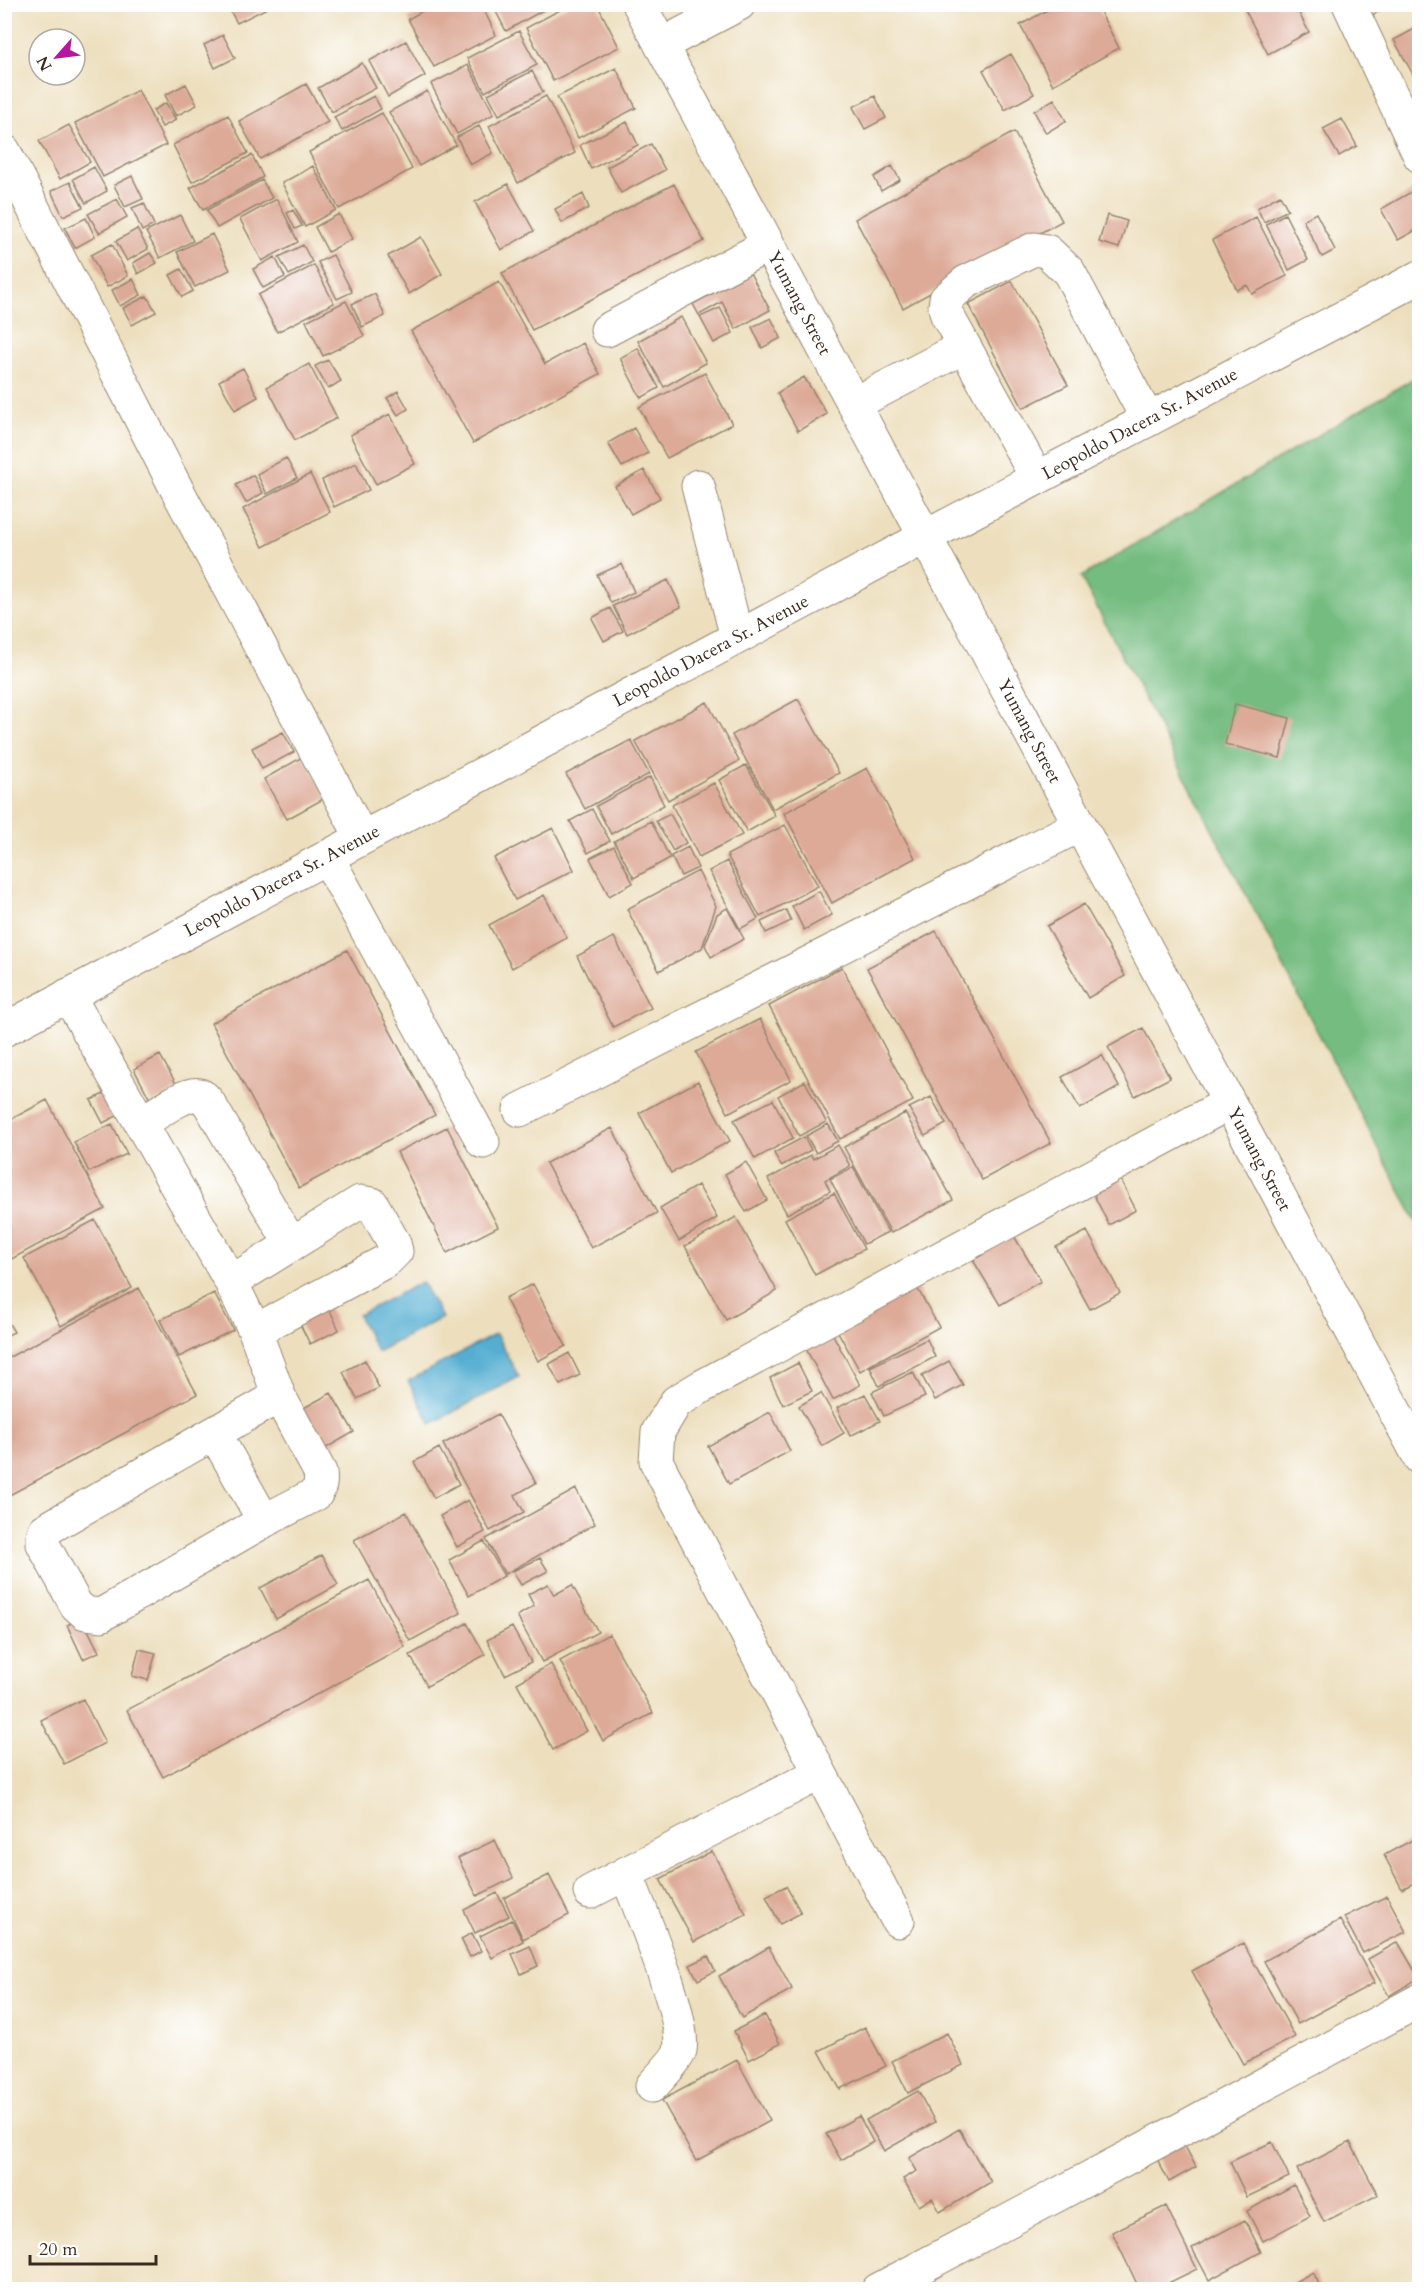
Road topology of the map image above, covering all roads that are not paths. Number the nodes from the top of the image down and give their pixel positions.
1 (639, 4) edge
2 (739, 4) edge
3 (1349, 4) edge
4 (661, 45) junction
5 (4, 151) edge
6 (1419, 156) edge
7 (768, 245) junction
8 (1419, 277) edge
9 (607, 330) dead end
10 (964, 347) junction
11 (854, 404) junction
12 (1148, 420) junction
13 (1036, 478) junction
14 (698, 486) dead end
15 (925, 537) junction
16 (737, 637) junction
17 (1080, 825) junction
18 (362, 838) junction
19 (327, 857) junction
20 (68, 995) junction
21 (4, 1029) edge
22 (1229, 1102) junction
23 (520, 1110) dead end
24 (142, 1123) junction
25 (483, 1142) dead end
26 (291, 1244) junction
27 (231, 1282) junction
28 (255, 1331) junction
29 (279, 1396) junction
30 (215, 1434) junction
31 (1419, 1458) edge
32 (264, 1521) junction
33 (819, 1773) junction
34 (626, 1873) junction
35 (590, 1892) dead end
36 (898, 1921) dead end
37 (1419, 2000) edge
38 (652, 2086) dead end
39 (878, 2289) edge

1 - 4 street, Yumang Street
2 - 4 street
3 - 6 street
4 - 7 street, Yumang Street
5 - 18 street
7 - 9 street
7 - 11 street, Yumang Street
8 - 12 street, Leopoldo Dacera Sr. Avenue
10 - 11 street
10 - 12 street
10 - 13 street
11 - 15 street, Yumang Street
12 - 13 street, Leopoldo Dacera Sr. Avenue
13 - 15 street, Leopoldo Dacera Sr. Avenue
14 - 16 street
15 - 16 street, Leopoldo Dacera Sr. Avenue
15 - 17 street, Yumang Street
16 - 18 street, Leopoldo Dacera Sr. Avenue
17 - 22 street, Yumang Street
17 - 23 street
18 - 19 street, Leopoldo Dacera Sr. Avenue
19 - 20 street, Leopoldo Dacera Sr. Avenue
19 - 25 street
20 - 21 street, Leopoldo Dacera Sr. Avenue
20 - 24 street
22 - 31 street, Yumang Street
22 - 33 street
24 - 26 street
24 - 27 street
26 - 27 street
26 - 28 street
27 - 28 street
28 - 29 street
29 - 30 street
29 - 32 street
30 - 32 street
30 - 32 street
33 - 34 street
33 - 36 street
34 - 35 street
34 - 38 street
37 - 39 street

